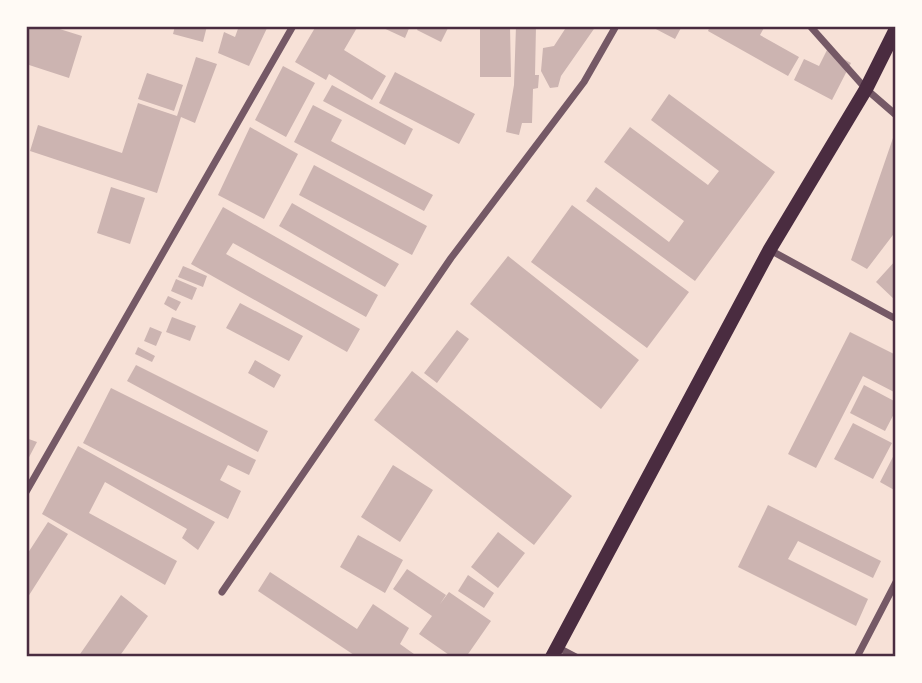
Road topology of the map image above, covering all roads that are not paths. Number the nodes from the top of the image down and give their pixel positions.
1 (293, 26) edge
2 (616, 26) edge
3 (810, 26) edge
4 (896, 29) edge
5 (866, 89) junction
6 (896, 115) edge
7 (770, 249) junction
8 (896, 319) edge
9 (26, 492) edge
10 (896, 582) edge
11 (222, 593) dead end
12 (555, 652) edge
13 (576, 657) edge
14 (856, 657) edge

1 - 9 street
2 - 11 street
3 - 5 street
4 - 5 main road
5 - 6 street
5 - 7 main road
7 - 8 street
7 - 12 main road
10 - 14 street
12 - 13 street

